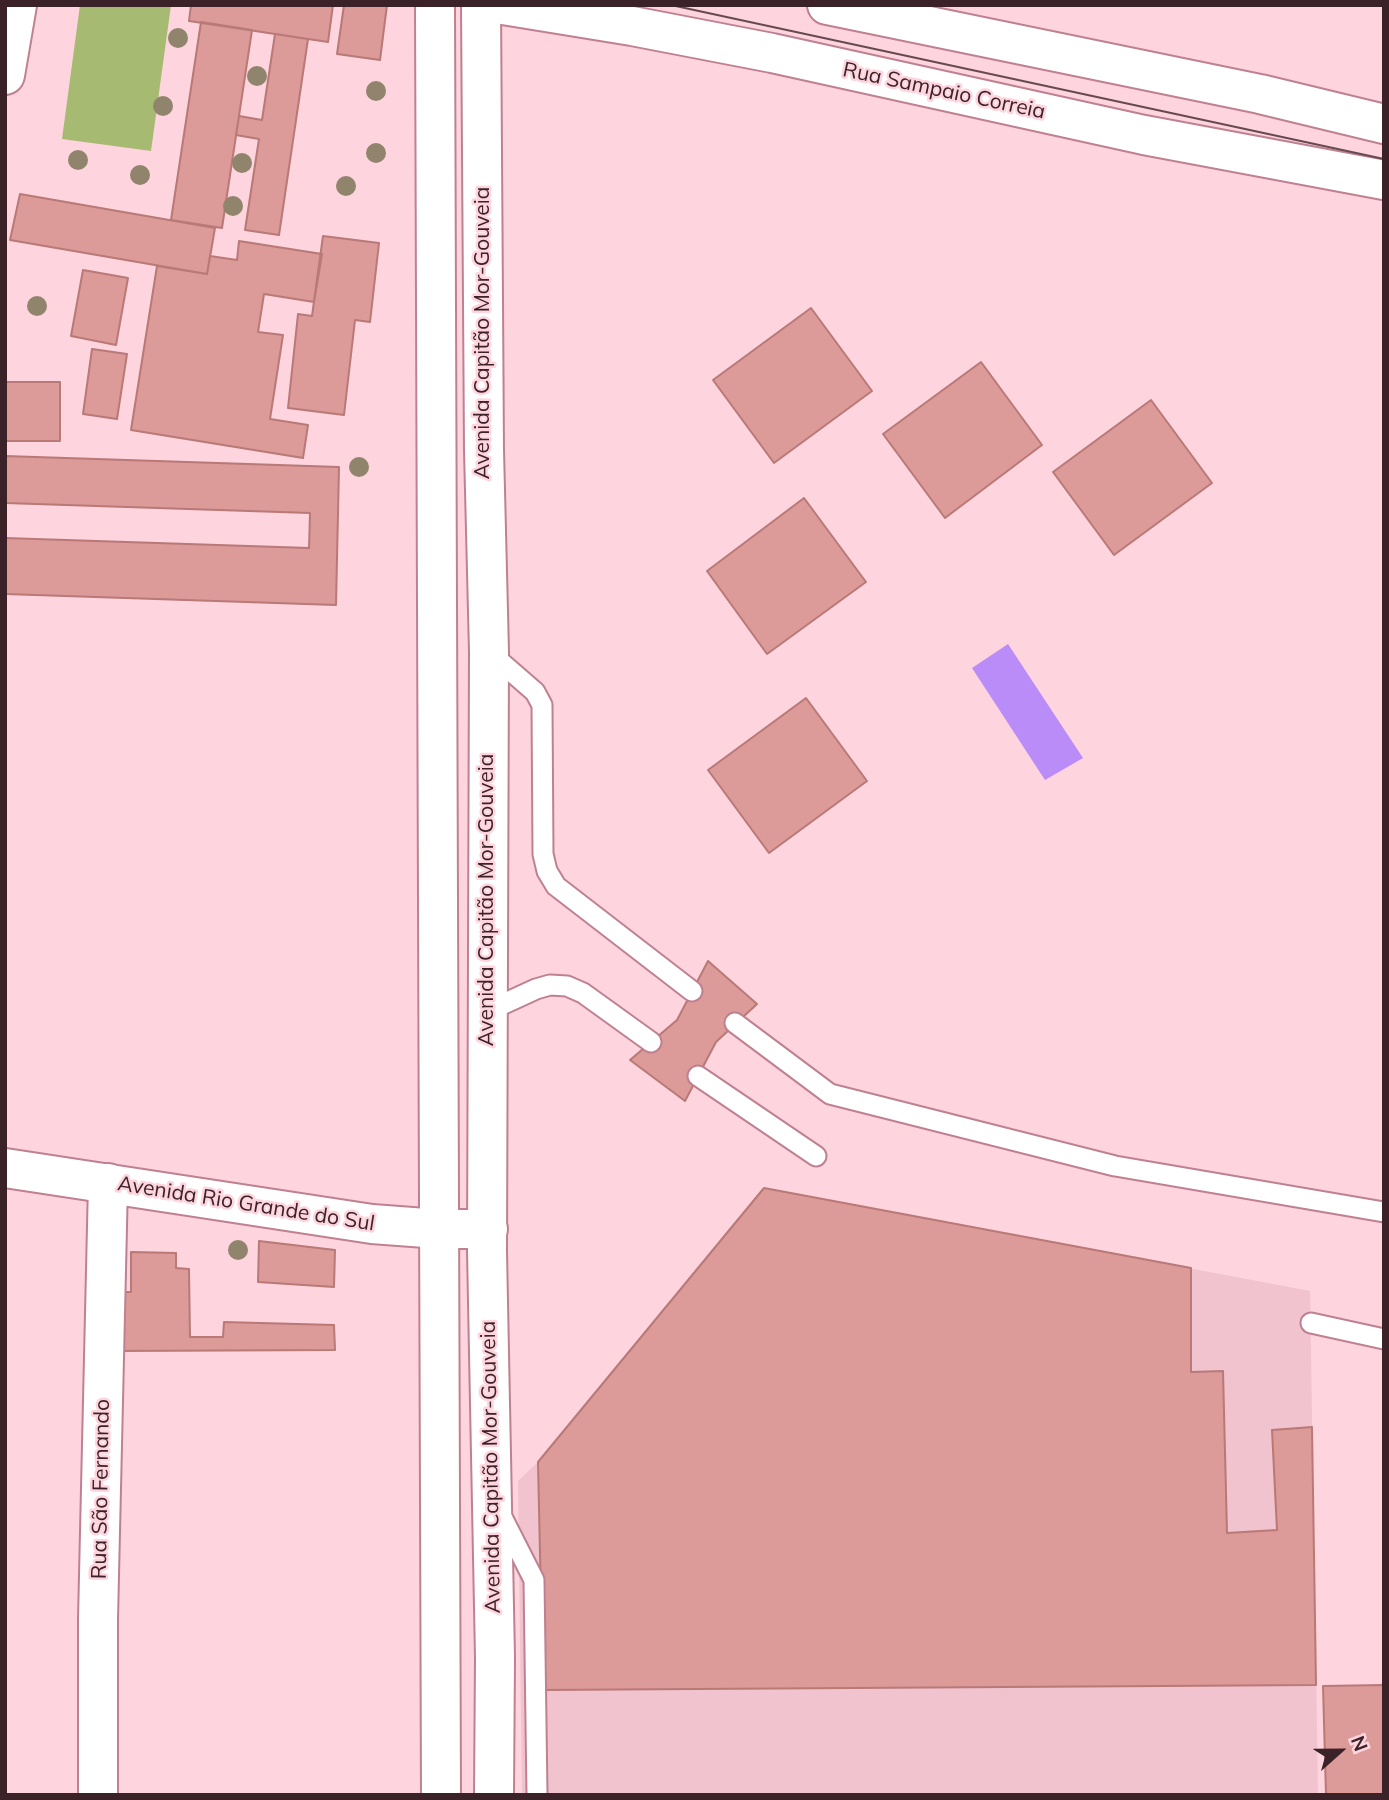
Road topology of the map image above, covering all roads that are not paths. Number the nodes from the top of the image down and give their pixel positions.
1 (17, 5) edge
2 (435, 5) edge
3 (481, 5) edge
4 (503, 5) edge
5 (827, 5) edge
6 (5, 75) edge
7 (1384, 124) edge
8 (1384, 180) edge
9 (489, 652) junction
10 (692, 991) dead end
11 (486, 1012) junction
12 (735, 1023) dead end
13 (651, 1042) dead end
14 (698, 1076) dead end
15 (816, 1156) dead end
16 (5, 1168) edge
17 (108, 1183) junction
18 (1384, 1212) edge
19 (439, 1229) junction
20 (488, 1229) junction
21 (1311, 1323) dead end
22 (1384, 1339) edge
23 (491, 1496) junction
24 (98, 1795) edge
25 (441, 1795) edge
26 (494, 1795) edge
27 (537, 1795) edge

1 - 6 main road
2 - 19 main road
3 - 9 main road, Avenida Capitão Mor-Gouveia
4 - 8 main road, Rua Sampaio Correia
5 - 7 main road
9 - 10 lane
9 - 11 main road, Avenida Capitão Mor-Gouveia
11 - 13 lane
11 - 20 main road, Avenida Capitão Mor-Gouveia
12 - 18 lane
14 - 15 lane
16 - 17 main road, Avenida Rio Grande do Sul
17 - 19 main road, Avenida Rio Grande do Sul
17 - 24 main road, Rua São Fernando
19 - 20 main road, Avenida Rio Grande do Sul
19 - 25 main road
20 - 23 main road, Avenida Capitão Mor-Gouveia
21 - 22 lane
23 - 26 main road, Avenida Capitão Mor-Gouveia
23 - 27 lane

